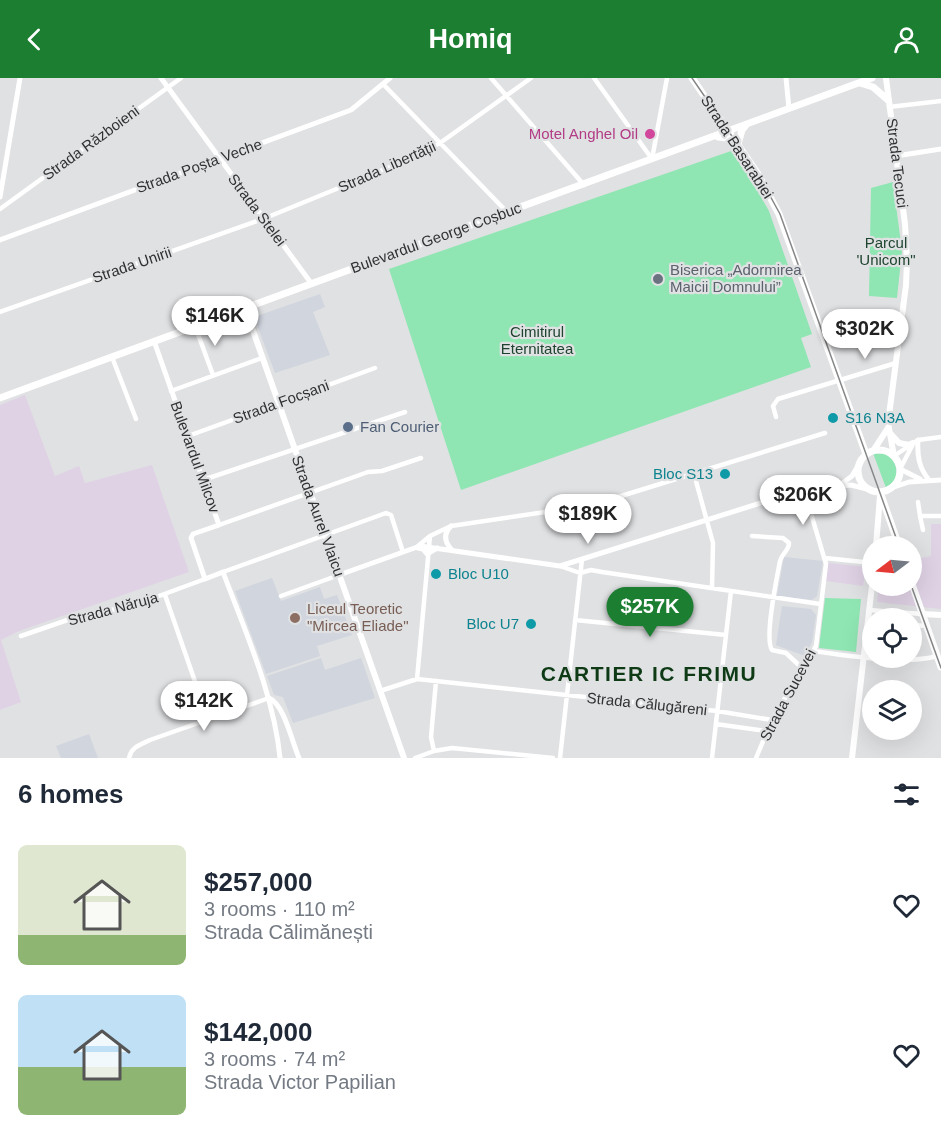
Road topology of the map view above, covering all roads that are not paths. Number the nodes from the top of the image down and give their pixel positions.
1 (20, 78) edge
2 (161, 78) edge
3 (181, 78) edge
4 (390, 78) edge
5 (491, 78) edge
6 (531, 78) edge
7 (594, 78) edge
8 (667, 78) edge
9 (692, 78) edge
10 (786, 78) edge
11 (872, 78) edge
12 (886, 78) edge
13 (860, 82) junction
14 (383, 84) junction
15 (168, 88) junction
16 (507, 96) junction
17 (941, 101) edge
18 (889, 103) junction
19 (789, 109) junction
20 (721, 119) junction
21 (747, 124) junction
22 (729, 131) junction
23 (712, 137) junction
24 (440, 143) junction
25 (738, 144) junction
26 (941, 149) edge
27 (896, 156) junction
28 (218, 158) junction
29 (652, 159) junction
30 (584, 185) junction
31 (0, 196) edge
32 (0, 209) edge
33 (507, 212) junction
34 (263, 219) junction
35 (0, 240) edge
36 (311, 283) junction
37 (245, 308) junction
38 (0, 312) edge
39 (195, 326) junction
40 (154, 341) junction
41 (112, 357) junction
42 (262, 358) junction
43 (896, 363) junction
44 (375, 368) dead end
45 (213, 375) junction
46 (840, 380) junction
47 (171, 391) junction
48 (0, 398) edge
49 (278, 404) junction
50 (405, 412) dead end
51 (776, 417) dead end
52 (136, 419) dead end
53 (888, 427) junction
54 (825, 433) dead end
55 (188, 436) junction
56 (941, 436) edge
57 (916, 442) junction
58 (294, 448) junction
59 (870, 452) junction
60 (894, 456) junction
61 (421, 458) dead end
62 (859, 464) junction
63 (900, 470) junction
64 (694, 474) junction
65 (203, 480) junction
66 (927, 480) junction
67 (941, 480) edge
68 (839, 485) junction
69 (891, 488) junction
70 (804, 490) junction
71 (871, 490) junction
72 (880, 492) junction
73 (310, 493) junction
74 (918, 502) dead end
75 (920, 516) junction
76 (941, 516) edge
77 (708, 519) junction
78 (219, 525) junction
79 (451, 526) junction
80 (922, 530) dead end
81 (325, 534) junction
82 (430, 536) junction
83 (752, 536) dead end
84 (877, 536) edge
85 (895, 536) edge
86 (417, 547) junction
87 (428, 547) junction
88 (438, 548) junction
89 (452, 550) junction
90 (403, 552) junction
91 (427, 554) junction
92 (825, 558) junction
93 (582, 559) junction
94 (862, 562) edge
95 (560, 566) junction
96 (223, 572) junction
97 (580, 573) junction
98 (339, 575) junction
99 (205, 579) junction
100 (712, 588) junction
101 (731, 591) junction
102 (165, 595) junction
103 (281, 596) dead end
104 (774, 597) junction
105 (820, 604) junction
106 (922, 614) joint
107 (941, 615) edge
108 (575, 620) junction
109 (922, 626) edge
110 (927, 626) junction
111 (726, 634) junction
112 (21, 636) dead end
113 (814, 651) junction
114 (937, 656) junction
115 (862, 657) edge
116 (922, 659) edge
117 (941, 667) edge
118 (863, 668) edge
119 (803, 669) junction
120 (417, 679) junction
121 (436, 681) junction
122 (380, 691) junction
123 (567, 696) junction
124 (268, 698) junction
125 (717, 711) junction
126 (208, 719) junction
127 (772, 720) junction
128 (716, 724) junction
129 (766, 731) junction
130 (434, 751) junction
131 (129, 758) edge
132 (280, 758) edge
133 (299, 758) edge
134 (404, 758) edge
135 (415, 758) edge
136 (553, 758) edge
137 (560, 758) edge
138 (712, 758) edge
139 (756, 758) edge
140 (852, 758) edge

1 - 31 street
2 - 15 street, Strada Stelei
3 - 15 street, Strada Războieni
4 - 14 street, Strada Poșta Veche
5 - 16 street
6 - 16 street, Strada Libertății
7 - 29 street
8 - 29 street
9 - 20 main road, Strada Basarabiei
10 - 19 street
11 - 13 main road, Bulevardul George Coșbuc
12 - 18 main road, Strada Tecuci
13 - 18 main road
13 - 19 main road, Bulevardul George Coșbuc
14 - 24 street
14 - 28 street, Strada Poșta Veche
15 - 28 street, Strada Stelei
15 - 32 street, Strada Războieni
16 - 24 street, Strada Libertății
16 - 30 street
17 - 18 street
18 - 27 main road, Strada Tecuci
19 - 21 main road, Bulevardul George Coșbuc
20 - 22 main road, Strada Basarabiei
20 - 23 main road
21 - 22 main road, Bulevardul George Coșbuc
21 - 25 main road
22 - 23 main road, Bulevardul George Coșbuc
22 - 25 main road, Strada Basarabiei
23 - 25 main road
23 - 29 main road, Bulevardul George Coșbuc
24 - 33 street
24 - 34 street, Strada Libertății
25 - 46 main road, Strada Basarabiei
26 - 27 street
27 - 43 main road, Strada Tecuci
28 - 34 street, Strada Stelei
28 - 35 street, Strada Poșta Veche
29 - 30 main road, Bulevardul George Coșbuc
30 - 33 main road, Bulevardul George Coșbuc
33 - 36 main road, Bulevardul George Coșbuc
34 - 36 street, Strada Stelei
34 - 38 street, Strada Unirii
36 - 37 main road, Bulevardul George Coșbuc
37 - 39 main road, Bulevardul George Coșbuc
37 - 42 main road, Strada Aurel Vlaicu
39 - 40 main road, Bulevardul George Coșbuc
39 - 45 street
40 - 41 main road, Bulevardul George Coșbuc
40 - 47 street, Bulevardul Milcov
41 - 48 main road, Bulevardul George Coșbuc
41 - 52 street
42 - 45 street
42 - 49 main road, Strada Aurel Vlaicu
43 - 46 street
43 - 53 main road, Strada Tecuci
44 - 49 street, Strada Focșani
45 - 47 street
46 - 51 street
46 - 59 main road, Strada Basarabiei
47 - 55 street, Bulevardul Milcov
49 - 55 street, Strada Focșani
49 - 58 main road, Strada Aurel Vlaicu
50 - 58 street
53 - 57 main road
53 - 59 main road, Strada Tecuci
53 - 60 main road, Strada Tecuci
54 - 64 street
55 - 65 street, Bulevardul Milcov
56 - 57 street
57 - 60 street
57 - 63 street
57 - 66 street
58 - 65 street
58 - 73 main road, Strada Aurel Vlaicu
59 - 60 main road
59 - 62 main road
60 - 63 main road
61 - 73 street
62 - 68 street
62 - 71 main road
63 - 66 street
63 - 69 main road
64 - 77 street
64 - 79 street
65 - 78 street, Bulevardul Milcov
66 - 67 street
66 - 69 street
68 - 70 street
68 - 71 street
69 - 72 main road
70 - 77 street
70 - 92 street, Strada Sucevei
71 - 72 main road
72 - 84 main road
72 - 85 main road
73 - 78 street
73 - 81 main road, Strada Aurel Vlaicu
74 - 75 street
75 - 76 street
75 - 80 street
77 - 93 street
77 - 100 street
78 - 99 street, Bulevardul Milcov
79 - 82 street
79 - 89 street
81 - 90 street
81 - 96 street
81 - 98 main road, Strada Aurel Vlaicu
82 - 86 street
82 - 87 street
83 - 104 street
86 - 87 street
86 - 90 street
86 - 91 street
87 - 88 street
87 - 91 street
88 - 89 street
88 - 91 street
89 - 95 street
90 - 98 street
91 - 120 street
92 - 94 street
92 - 105 street, Strada Sucevei
93 - 95 street
93 - 97 street
95 - 97 street
96 - 99 street
96 - 124 street
97 - 100 street
97 - 108 street
98 - 103 street
98 - 122 main road, Strada Aurel Vlaicu
99 - 102 street, Strada Năruja
100 - 101 street
101 - 104 street
101 - 111 street
102 - 112 street, Strada Năruja
102 - 126 street
104 - 105 street
104 - 119 street
105 - 113 street, Strada Sucevei
106 - 107 main road
106 - 110 main road
108 - 111 street
108 - 123 street
109 - 110 street
110 - 114 main road
111 - 125 street
113 - 115 street
113 - 119 street, Strada Sucevei
114 - 116 street
114 - 117 main road
118 - 140 main road
119 - 127 street, Strada Sucevei
120 - 121 street, Strada Călugăreni
120 - 122 street, Strada Călugăreni
121 - 123 street, Strada Călugăreni
121 - 130 street
122 - 134 main road, Strada Aurel Vlaicu
123 - 125 street, Strada Călugăreni
123 - 137 street
124 - 126 street
124 - 132 street
124 - 133 street
125 - 127 street, Strada Călugăreni
125 - 128 street
126 - 131 street
127 - 129 street, Strada Sucevei
128 - 129 street
128 - 138 street
129 - 139 street, Strada Sucevei
130 - 135 street
130 - 136 street

